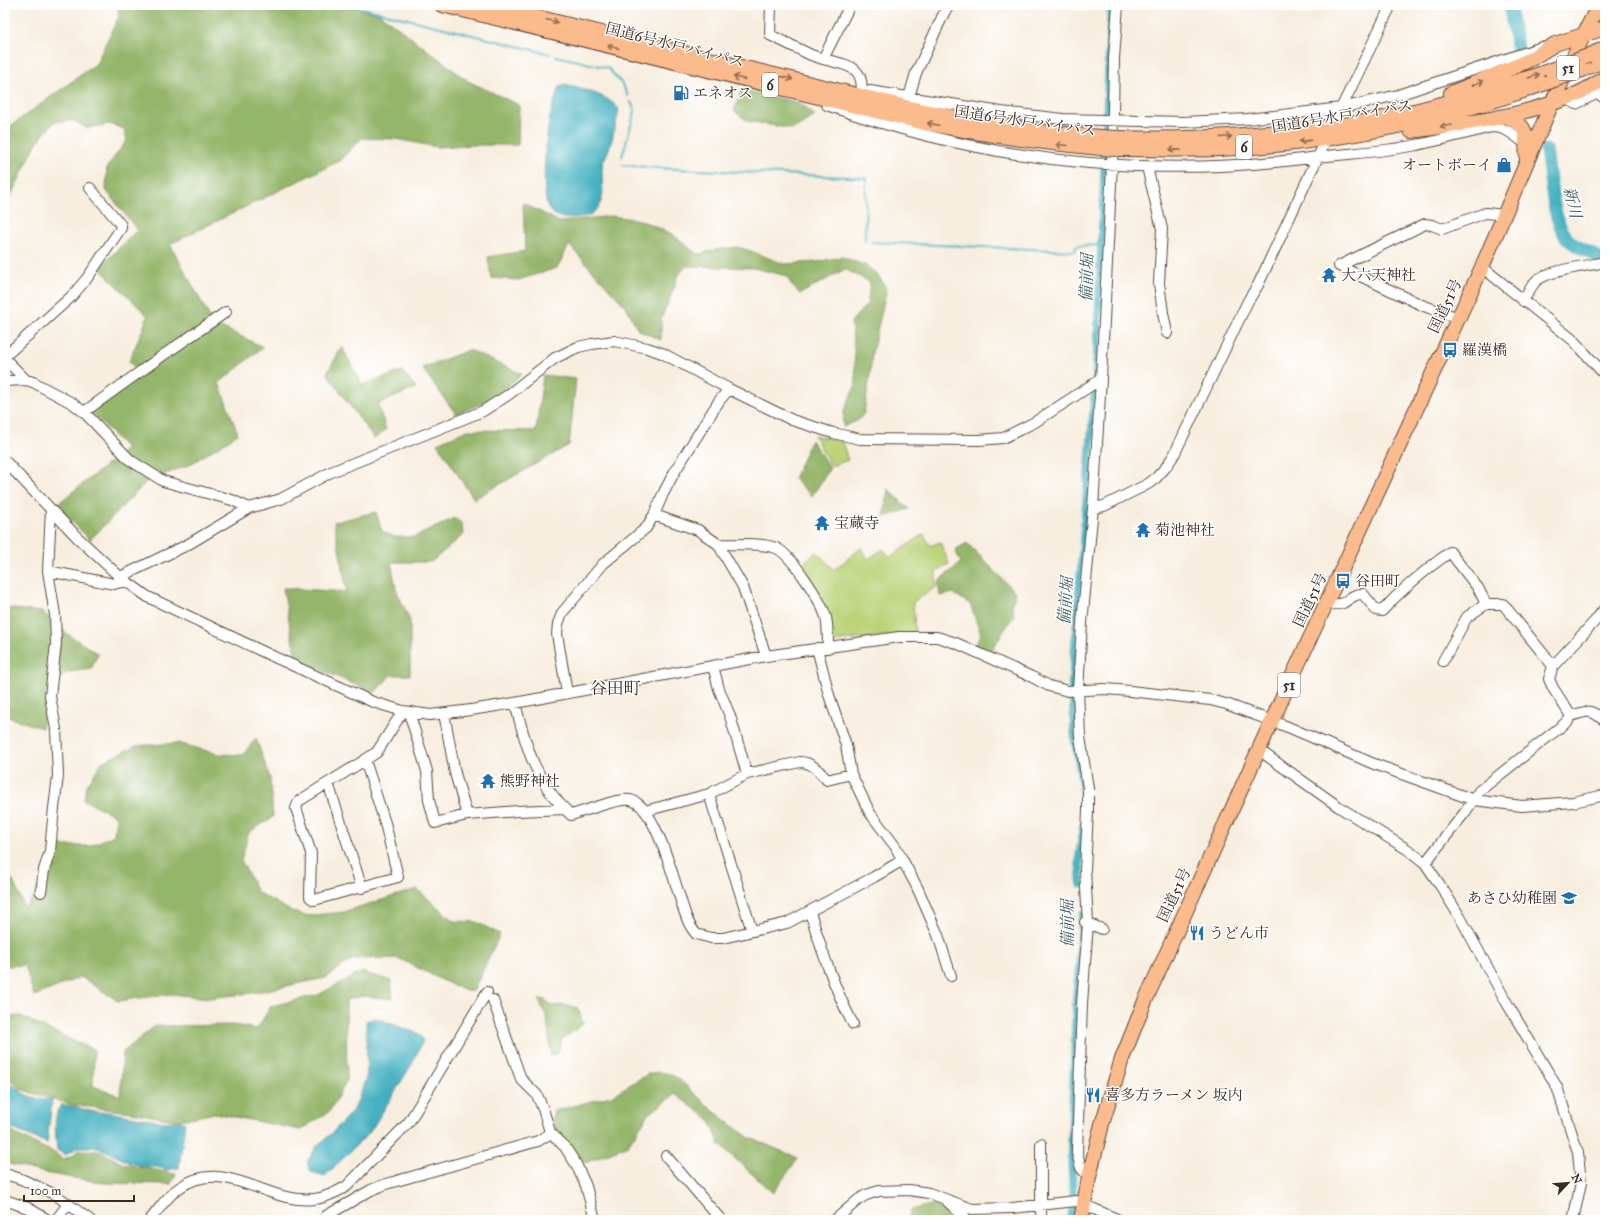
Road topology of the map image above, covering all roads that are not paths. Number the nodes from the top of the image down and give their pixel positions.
1 (442, 5) edge
2 (487, 5) edge
3 (771, 5) edge
4 (850, 5) edge
5 (950, 5) edge
6 (1118, 5) edge
7 (1391, 5) edge
8 (1599, 5) edge
9 (1605, 28) edge
10 (1584, 34) junction
11 (1555, 44) junction
12 (1605, 48) edge
13 (823, 59) junction
14 (1605, 60) edge
15 (1605, 78) edge
16 (788, 90) junction
17 (861, 96) junction
18 (909, 97) junction
19 (1567, 98) junction
20 (1605, 99) edge
21 (1552, 103) junction
22 (1341, 108) junction
23 (1505, 116) junction
24 (1108, 121) junction
25 (1341, 123) junction
26 (1371, 131) junction
27 (1101, 143) junction
28 (1117, 144) junction
29 (1324, 144) dead end
30 (1526, 144) junction
31 (1318, 157) junction
32 (1527, 161) junction
33 (1107, 165) junction
34 (1147, 167) junction
35 (90, 188) dead end
36 (1505, 215) junction
37 (1603, 262) edge
38 (1482, 267) junction
39 (1523, 301) junction
40 (226, 312) dead end
41 (1459, 318) junction
42 (1167, 333) dead end
43 (5, 357) edge
44 (1605, 375) edge
45 (26, 380) junction
46 (5, 381) edge
47 (1096, 382) junction
48 (729, 390) junction
49 (84, 412) junction
50 (5, 461) edge
51 (249, 508) junction
52 (1093, 508) junction
53 (52, 510) junction
54 (654, 515) junction
55 (718, 544) junction
56 (48, 572) junction
57 (122, 579) junction
58 (1327, 604) junction
59 (1486, 604) junction
60 (1605, 608) edge
61 (817, 648) junction
62 (828, 648) junction
63 (766, 656) junction
64 (1443, 661) dead end
65 (713, 666) junction
66 (1553, 666) junction
67 (1074, 690) junction
68 (567, 693) junction
69 (514, 703) junction
70 (406, 712) junction
71 (444, 713) junction
72 (1571, 716) junction
73 (1605, 721) edge
74 (1272, 722) junction
75 (1259, 750) junction
76 (365, 760) junction
77 (747, 774) junction
78 (851, 774) junction
79 (328, 783) junction
80 (709, 794) junction
81 (1605, 795) edge
82 (1474, 800) junction
83 (564, 809) junction
84 (645, 811) junction
85 (467, 815) junction
86 (903, 860) junction
87 (1425, 863) junction
88 (362, 888) junction
89 (41, 892) dead end
90 (810, 912) junction
91 (1087, 923) junction
92 (1102, 929) dead end
93 (752, 931) junction
94 (951, 976) dead end
95 (853, 1024) dead end
96 (550, 1132) junction
97 (1041, 1144) dead end
98 (666, 1156) dead end
99 (5, 1174) edge
100 (1089, 1177) junction
101 (946, 1199) junction
102 (5, 1200) edge
103 (68, 1204) junction
104 (1084, 1205) junction
105 (1042, 1206) junction
106 (48, 1220) edge
107 (56, 1220) edge
108 (90, 1220) edge
109 (150, 1220) edge
110 (325, 1220) edge
111 (595, 1220) edge
112 (721, 1220) edge
113 (836, 1220) edge
114 (968, 1220) edge
115 (1041, 1220) edge
116 (1082, 1220) edge
117 (1119, 1220) edge
118 (1573, 1220) edge

16 -> 1 highway, 国道6号水戸バイパス / 6
2 -> 17 highway, 国道6号水戸バイパス / 6
3 - 13 street
4 - 13 street
5 - 18 street
6 - 24 street
7 - 22 street
8 - 10 highway, 国道51号 / 51
9 - 10 highway
10 - 11 highway
10 - 21 highway, 国道51号 / 51
11 - 22 street
25 -> 11 highway
25 -> 12 highway, 国道6号水戸バイパス / 6, bridge
13 - 17 street
14 - 26 highway, 国道6号水戸バイパス / 6, bridge
15 - 19 highway
27 -> 16 highway, 国道6号水戸バイパス / 6
16 - 33 street
17 - 18 street
17 - 27 highway, 国道6号水戸バイパス / 6
18 - 24 street
19 - 20 street
19 - 21 highway
21 - 23 highway
21 - 32 highway, 国道51号 / 51
22 - 24 street
22 - 25 street
23 -> 26 highway
23 - 30 highway
24 - 33 street
28 -> 25 highway, 国道6号水戸バイパス / 6
26 -> 28 highway, 国道6号水戸バイパス / 6
27 - 28 highway, 国道6号水戸バイパス / 6, bridge
29 - 31 street
30 - 31 street
30 - 32 highway
31 - 34 street
31 - 52 street
32 - 36 highway, 国道51号 / 51
33 - 34 street
33 - 47 street
34 - 42 street
35 - 43 street
36 - 38 highway, 国道51号 / 51
36 - 41 street
37 - 39 street
38 - 39 street
38 - 41 highway, 国道51号 / 51
39 - 44 street
40 - 49 street
41 - 58 highway, 国道51号 / 51
43 - 45 street
45 - 46 street
45 - 49 street
47 - 48 street
47 - 52 street
48 - 51 street
48 - 54 street
49 - 51 street
50 - 53 street
51 - 57 street
52 - 67 street
53 - 56 street
53 - 57 street
54 - 55 street
54 - 68 street
55 - 62 street
55 - 63 street
56 - 57 street
56 - 89 street
57 - 70 street
58 - 59 street
58 - 74 highway, 国道51号 / 51
59 - 64 street
59 - 66 street
60 - 66 street
61 - 62 street
61 - 63 street
61 - 78 street
62 - 67 street
63 - 65 street
65 - 68 street
65 - 77 street
66 - 72 street
67 - 74 street
67 - 91 street
68 - 69 street
69 - 71 street
69 - 83 street
70 - 71 street
70 - 76 street
70 - 85 street
71 - 85 street
72 - 73 street
72 - 82 street
74 - 75 highway, 国道51号 / 51
74 - 82 street
75 - 87 street
75 - 100 highway, 国道51号 / 51
76 - 79 street
76 - 88 street
77 - 78 street
77 - 80 street
78 - 86 street
79 - 88 street
79 - 88 street
80 - 84 street
80 - 93 street
81 - 82 street
82 - 87 street
83 - 84 street
83 - 85 street
84 - 93 street
86 - 90 street
86 - 94 street
87 - 118 street
90 - 93 street
90 - 95 street
91 - 92 street
91 - 100 street
96 - 109 street
96 - 110 street
96 - 111 street
97 - 105 street
98 - 112 street
99 - 103 street
100 - 104 highway, 国道51号 / 51
101 - 105 street
101 - 113 street
101 - 114 street
102 - 106 street
103 - 107 street
103 - 108 street
104 - 105 street
104 - 116 highway, 国道51号 / 51
104 - 117 street
105 - 115 street

